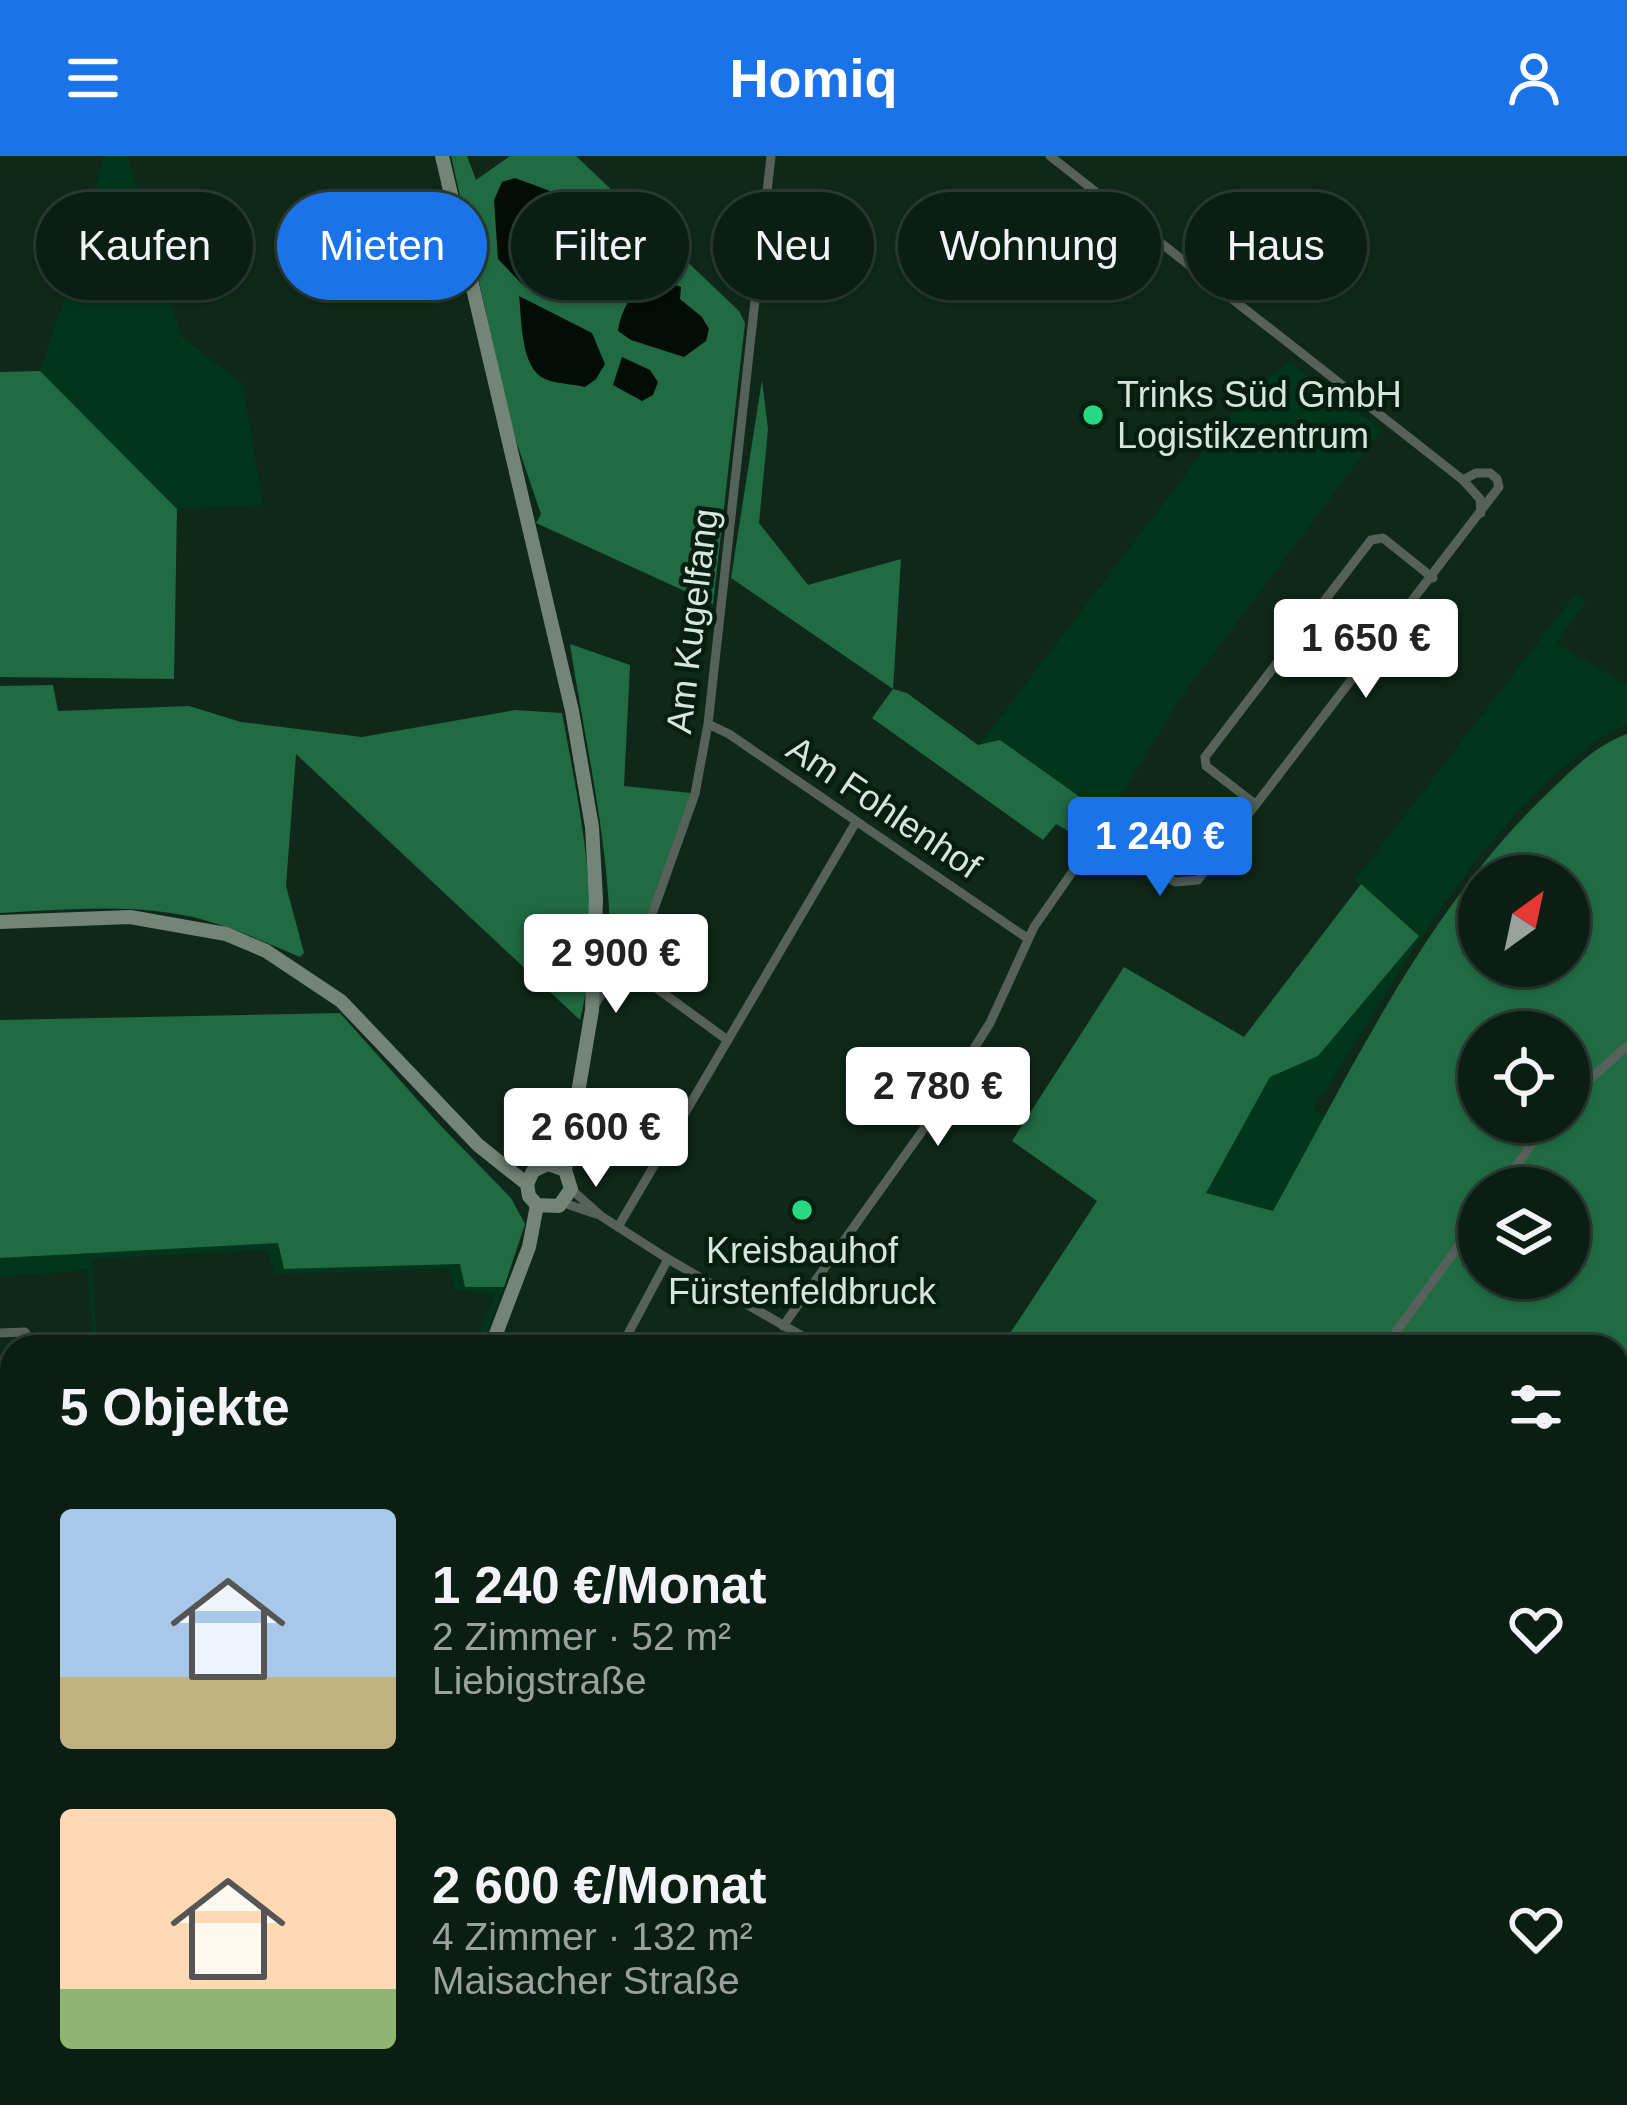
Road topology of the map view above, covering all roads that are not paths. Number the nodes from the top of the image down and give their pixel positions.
1 (442, 156) edge
2 (771, 156) edge
3 (1050, 156) edge
4 (1463, 480) junction
5 (1481, 513) junction
6 (1432, 578) junction
7 (708, 724) junction
8 (1256, 805) junction
9 (856, 822) junction
10 (0, 922) edge
11 (1027, 938) junction
12 (635, 962) junction
13 (592, 1010) junction
14 (726, 1039) junction
15 (1627, 1046) edge
16 (1590, 1079) edge
17 (570, 1124) junction
18 (494, 1160) junction
19 (541, 1167) junction
20 (565, 1170) junction
21 (526, 1184) junction
22 (556, 1201) junction
23 (618, 1227) junction
24 (1458, 1247) edge
25 (668, 1258) junction
26 (783, 1326) junction
27 (496, 1335) edge
28 (627, 1335) edge
29 (798, 1335) edge
30 (1394, 1335) edge

1 - 13 main road
2 - 7 street, Am Kugelfang
3 - 4 street
4 - 5 street
4 - 5 street
5 - 6 street
6 - 8 street
6 - 8 street
7 - 9 street, Am Fohlenhof
7 - 12 street, Am Kugelfang
8 - 11 street
9 - 11 street, Am Fohlenhof
9 - 14 street
10 - 18 main road
11 - 26 street
12 - 13 street
12 - 14 street
13 - 17 main road
14 - 23 street
15 - 16 street
17 - 19 main road
17 - 20 main road
18 - 19 main road
18 - 21 main road
19 - 20 main road
19 - 21 main road
20 - 22 main road
21 - 22 main road
22 - 23 street
22 - 27 main road
23 - 25 street
24 - 30 street
25 - 26 street
25 - 28 street
26 - 29 street

